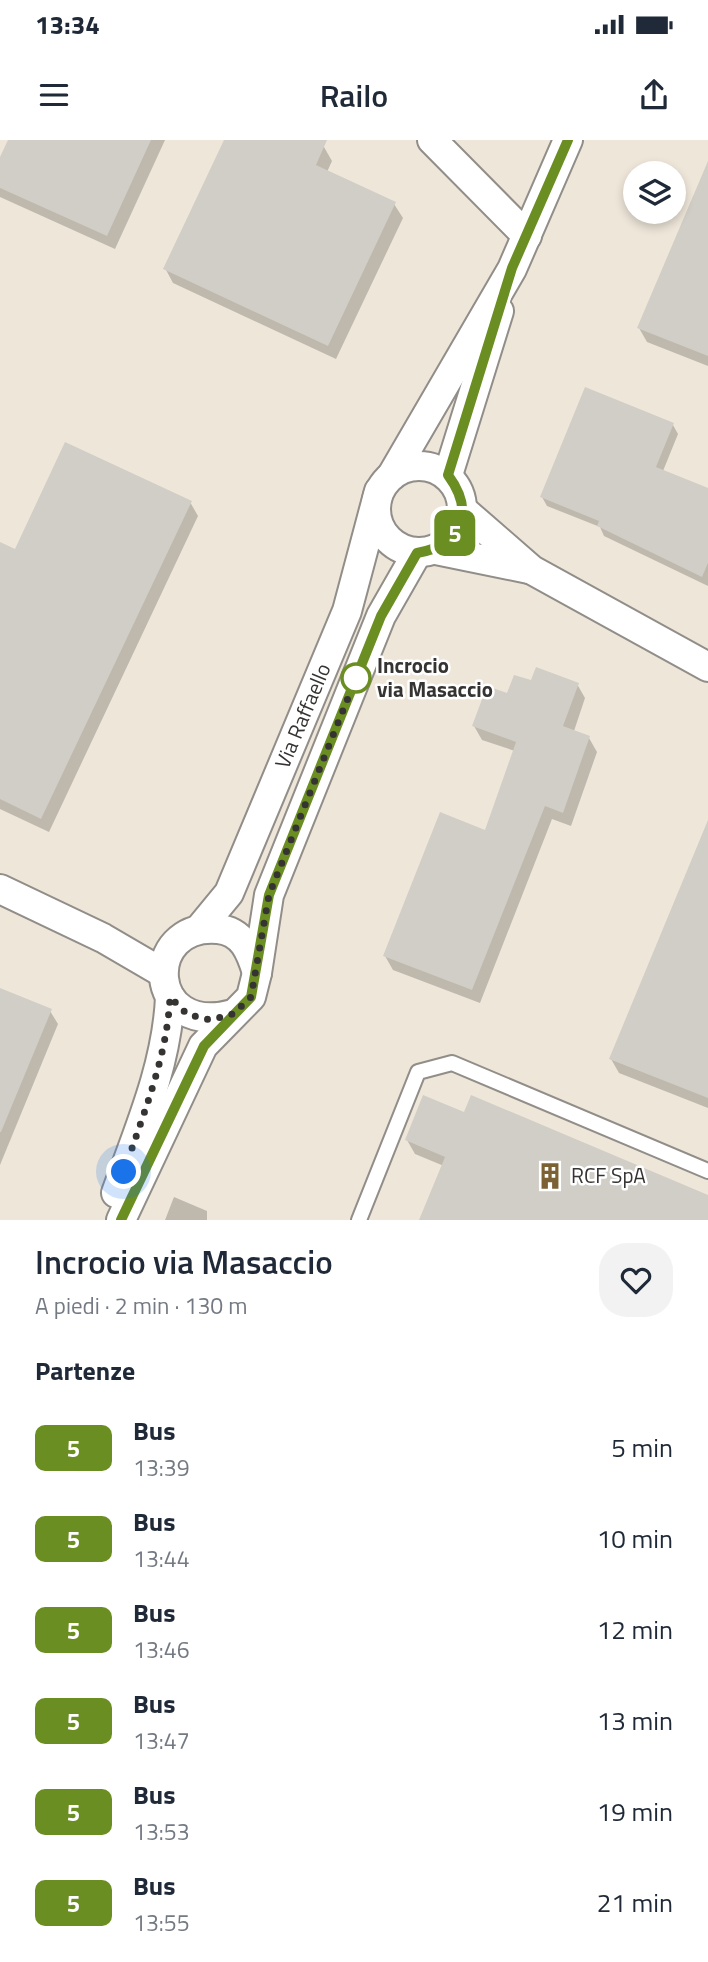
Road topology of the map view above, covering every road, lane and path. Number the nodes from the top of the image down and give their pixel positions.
1 (432, 140) edge
2 (568, 140) edge
3 (527, 236) junction
4 (512, 268) junction
5 (448, 475) junction
6 (385, 483) junction
7 (463, 510) junction
8 (427, 551) junction
9 (532, 570) junction
10 (708, 667) edge
11 (0, 889) edge
12 (201, 927) junction
13 (103, 938) junction
14 (174, 944) junction
15 (257, 974) junction
16 (167, 985) junction
17 (233, 1014) junction
18 (708, 1171) edge
19 (107, 1220) edge
20 (121, 1220) edge
21 (359, 1220) edge

1 - 3 street
2 - 3 street, Via Raffaello
3 - 4 street, Via Raffaello
4 - 5 street, Via Raffaello
4 - 6 street, Via Raffaello
5 - 6 street
5 - 7 street
6 - 8 street
6 - 12 street, Via Raffaello
7 - 8 street, Via Raffaello
7 - 9 street
8 - 9 street
8 - 15 street, Via Raffaello
9 - 10 street
11 - 13 street
12 - 14 street, Via Raffaello
12 - 15 street
13 - 14 street
13 - 16 street
14 - 16 street
15 - 17 street, Via Raffaello
16 - 17 street
16 - 19 street
17 - 20 street, Via Raffaello
18 - 21 lane

